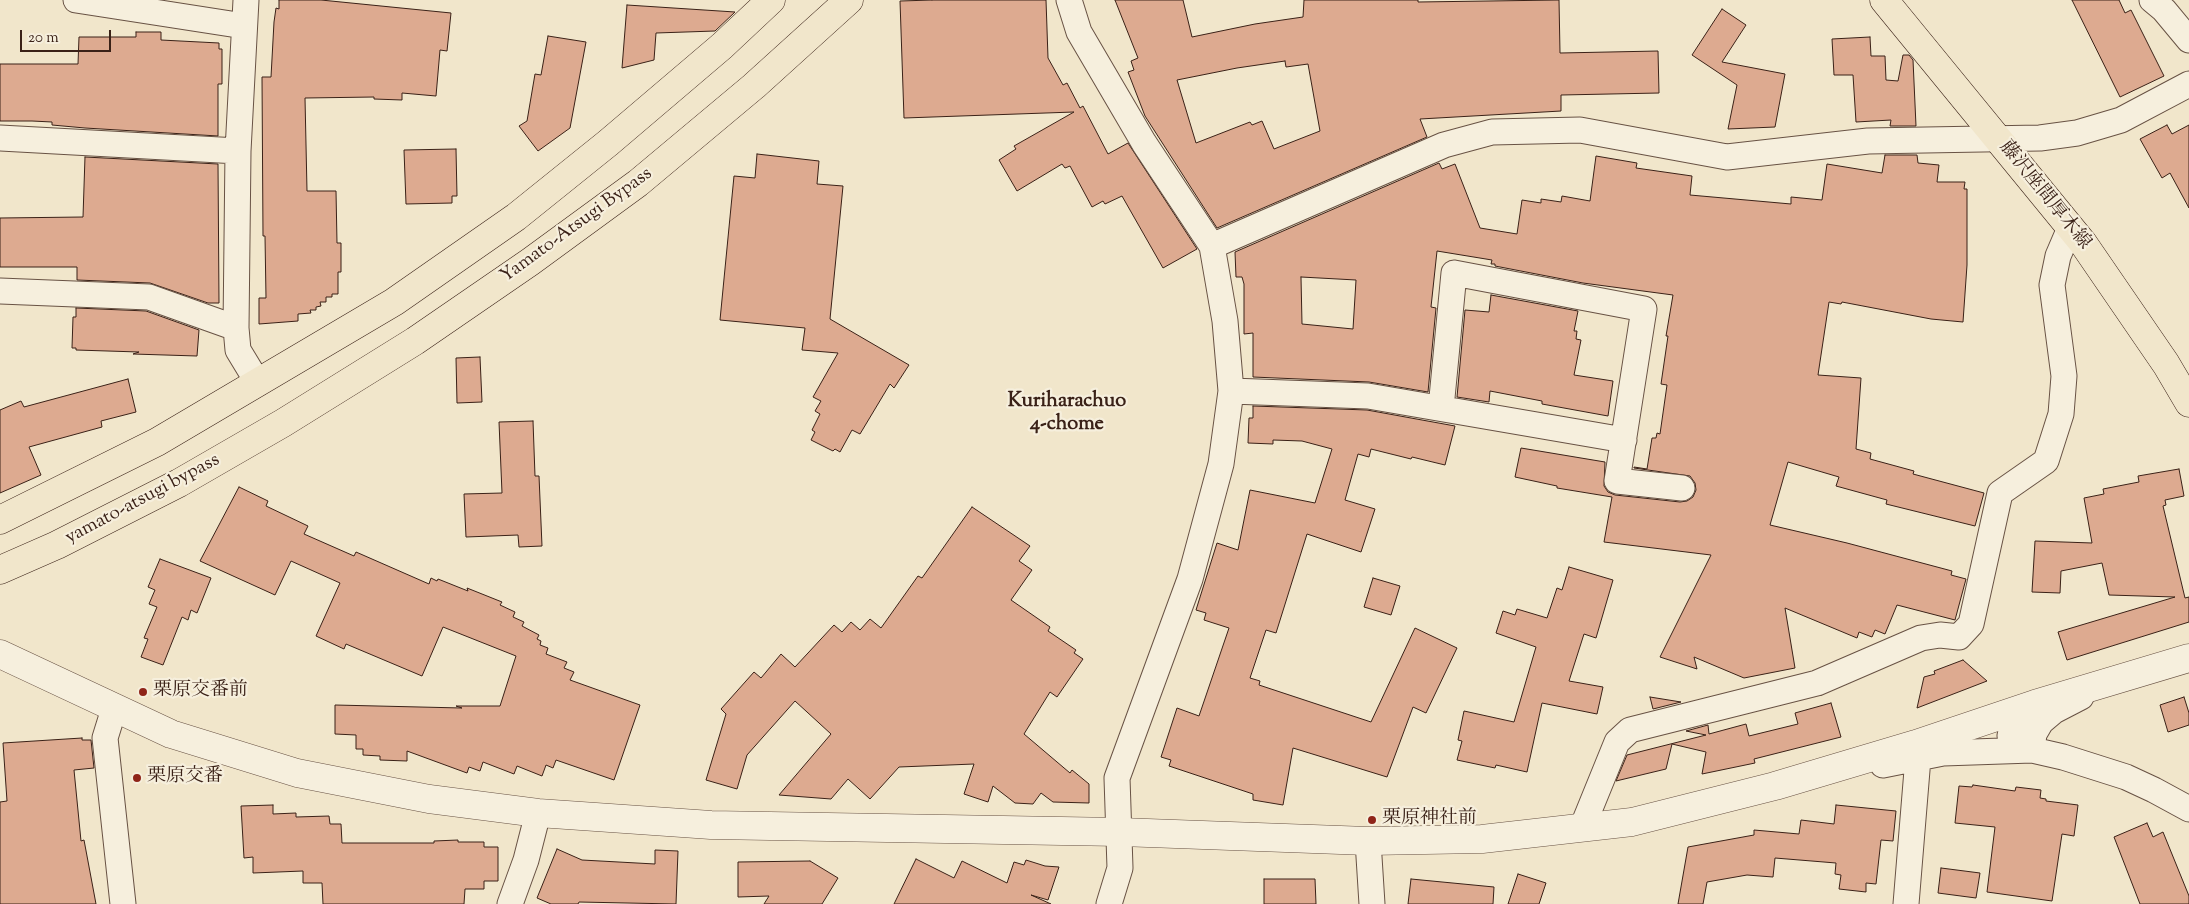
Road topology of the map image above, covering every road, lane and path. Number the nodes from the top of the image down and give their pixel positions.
1 (76, 0) edge
2 (246, 0) edge
3 (771, 0) edge
4 (849, 0) edge
5 (1069, 0) edge
6 (1884, 0) edge
7 (2152, 0) edge
8 (244, 26) junction
9 (2189, 40) edge
10 (2189, 84) edge
11 (0, 138) edge
12 (1996, 138) junction
13 (238, 151) junction
14 (2070, 228) junction
15 (1212, 246) junction
16 (0, 290) edge
17 (236, 328) junction
18 (250, 388) junction
19 (1231, 391) junction
20 (2189, 404) edge
21 (1441, 408) junction
22 (283, 423) joint
23 (1624, 440) junction
24 (1682, 488) dead end
25 (0, 520) edge
26 (0, 570) edge
27 (0, 654) edge
28 (2189, 658) edge
29 (2126, 677) junction
30 (2035, 704) junction
31 (114, 709) junction
32 (2032, 750) junction
33 (1918, 758) junction
34 (1775, 786) junction
35 (2189, 809) edge
36 (538, 813) junction
37 (1582, 828) junction
38 (1120, 832) junction
39 (1368, 841) junction
40 (123, 904) edge
41 (510, 904) edge
42 (1109, 904) edge
43 (1372, 904) edge
44 (1906, 904) edge

1 - 8 street
2 - 8 street
3 - 18 main road
4 - 22 main road, Yamato-Atsugi Bypass
5 - 15 street
6 - 12 main road, 藤沢座間厚木線
7 - 9 street
8 - 13 street
10 - 12 street
11 - 13 street
12 - 14 main road, 藤沢座間厚木線
12 - 15 street
13 - 17 street
14 - 20 main road, 藤沢座間厚木線
14 - 37 street
15 - 19 street
16 - 17 street
17 - 18 street
18 - 25 main road
19 - 21 street
19 - 38 street
21 - 23 street
21 - 23 street
22 - 26 main road, yamato-atsugi bypass
23 - 24 street
27 - 31 street
28 - 29 street
29 - 30 street
29 - 32 street
30 - 32 street
30 - 34 street
31 - 36 street
31 - 40 street
32 - 33 street
32 - 35 street
33 - 34 street
33 - 44 street
34 - 37 street
36 - 38 street
36 - 41 street
37 - 39 street
38 - 39 street
38 - 42 street
39 - 43 street

